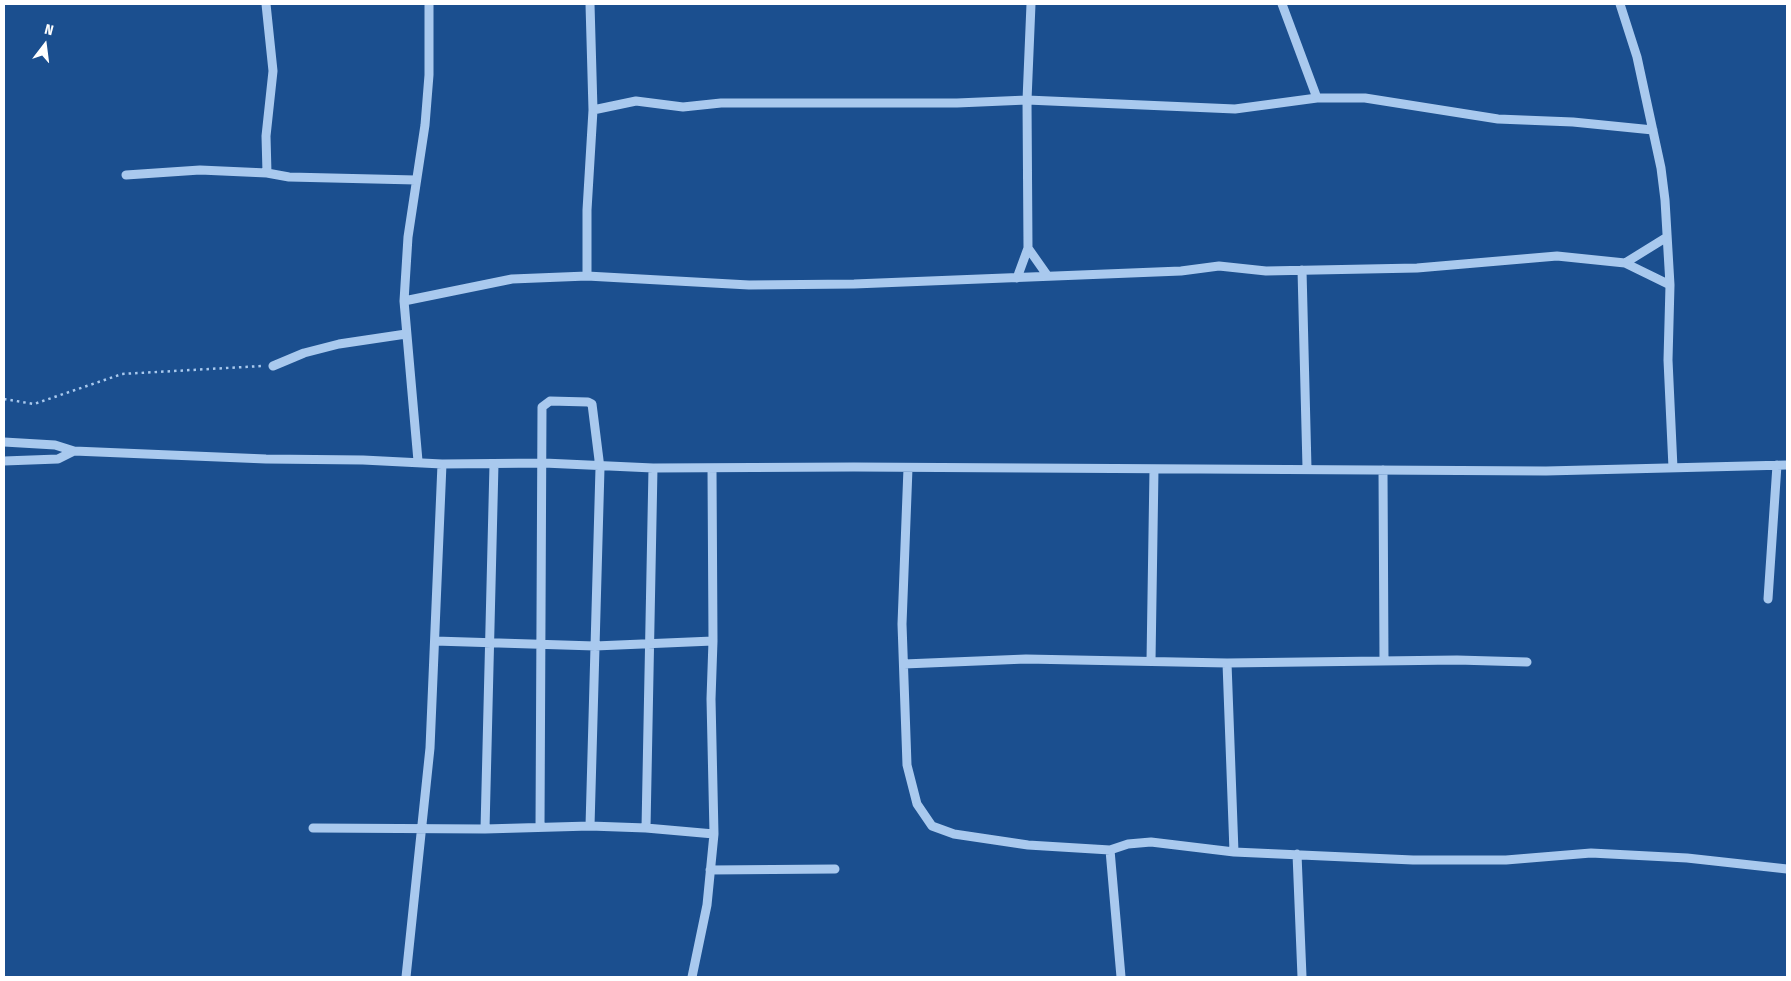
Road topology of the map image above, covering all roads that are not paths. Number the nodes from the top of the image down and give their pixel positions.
1 (266, 4) edge
2 (430, 4) edge
3 (590, 4) edge
4 (1032, 4) edge
5 (1282, 4) edge
6 (1620, 4) edge
7 (1317, 98) junction
8 (1027, 100) junction
9 (593, 110) junction
10 (1653, 130) junction
11 (267, 174) junction
12 (126, 175) dead end
13 (416, 180) junction
14 (1667, 237) junction
15 (1028, 248) junction
16 (1624, 263) junction
17 (1302, 270) junction
18 (1047, 275) junction
19 (587, 276) junction
20 (1017, 278) junction
21 (1670, 285) junction
22 (404, 301) junction
23 (406, 334) junction
24 (273, 366) road end
25 (4, 442) edge
26 (74, 452) junction
27 (4, 461) edge
28 (418, 461) junction
29 (544, 463) junction
30 (442, 464) junction
31 (494, 464) junction
32 (1777, 465) junction
33 (1787, 465) edge
34 (600, 468) junction
35 (653, 468) junction
36 (712, 468) junction
37 (908, 468) junction
38 (1307, 468) junction
39 (1673, 468) junction
40 (1154, 469) junction
41 (1383, 470) junction
42 (1768, 599) dead end
43 (713, 641) junction
44 (435, 642) junction
45 (489, 643) junction
46 (541, 644) junction
47 (648, 644) junction
48 (595, 646) junction
49 (1151, 661) junction
50 (1384, 661) junction
51 (1527, 662) dead end
52 (1227, 663) junction
53 (904, 664) junction
54 (590, 826) junction
55 (540, 827) junction
56 (314, 828) dead end
57 (646, 828) junction
58 (422, 829) junction
59 (485, 829) junction
60 (714, 834) junction
61 (1110, 850) junction
62 (1234, 852) junction
63 (1296, 854) junction
64 (835, 869) dead end
65 (1787, 869) edge
66 (710, 870) junction
67 (406, 977) edge
68 (692, 977) edge
69 (1121, 977) edge
70 (1302, 977) edge

1 - 11 street
2 - 13 street
3 - 9 street
4 - 8 street
5 - 7 street
6 - 10 street
7 - 8 street
7 - 10 street
8 - 9 street
8 - 15 street
9 - 19 street
10 - 14 street
11 - 12 street
11 - 13 street
13 - 22 street
14 - 16 street
14 - 21 street
15 - 18 street
15 - 20 street
16 - 17 street
16 - 21 street
17 - 18 street
17 - 38 street
18 - 20 street
19 - 20 street
19 - 22 street
21 - 39 street
22 - 23 street
23 - 24 street
23 - 28 street
25 - 26 street
26 - 27 street
26 - 28 street
28 - 30 street
29 - 31 street
29 - 34 street
29 - 34 street
29 - 46 street
30 - 31 street
30 - 44 street
31 - 45 street
32 - 33 street
32 - 39 street
32 - 42 street
34 - 35 street
34 - 48 street
35 - 36 street
35 - 47 street
36 - 37 street
36 - 43 street
37 - 40 street
37 - 53 street
38 - 40 street
38 - 41 street
39 - 41 street
40 - 49 street
41 - 50 street
43 - 47 street
43 - 60 street
44 - 45 street
44 - 58 street
45 - 46 street
45 - 59 street
46 - 48 street
46 - 55 street
47 - 48 street
47 - 57 street
48 - 54 street
49 - 52 street
49 - 53 street
50 - 51 street
50 - 52 street
52 - 62 street
53 - 61 street
54 - 55 street
54 - 57 street
55 - 59 street
56 - 58 street
57 - 60 street
58 - 59 street
58 - 67 street
60 - 66 street
61 - 62 street
61 - 69 street
62 - 63 street
63 - 65 street
63 - 70 street
64 - 66 street
66 - 68 street

